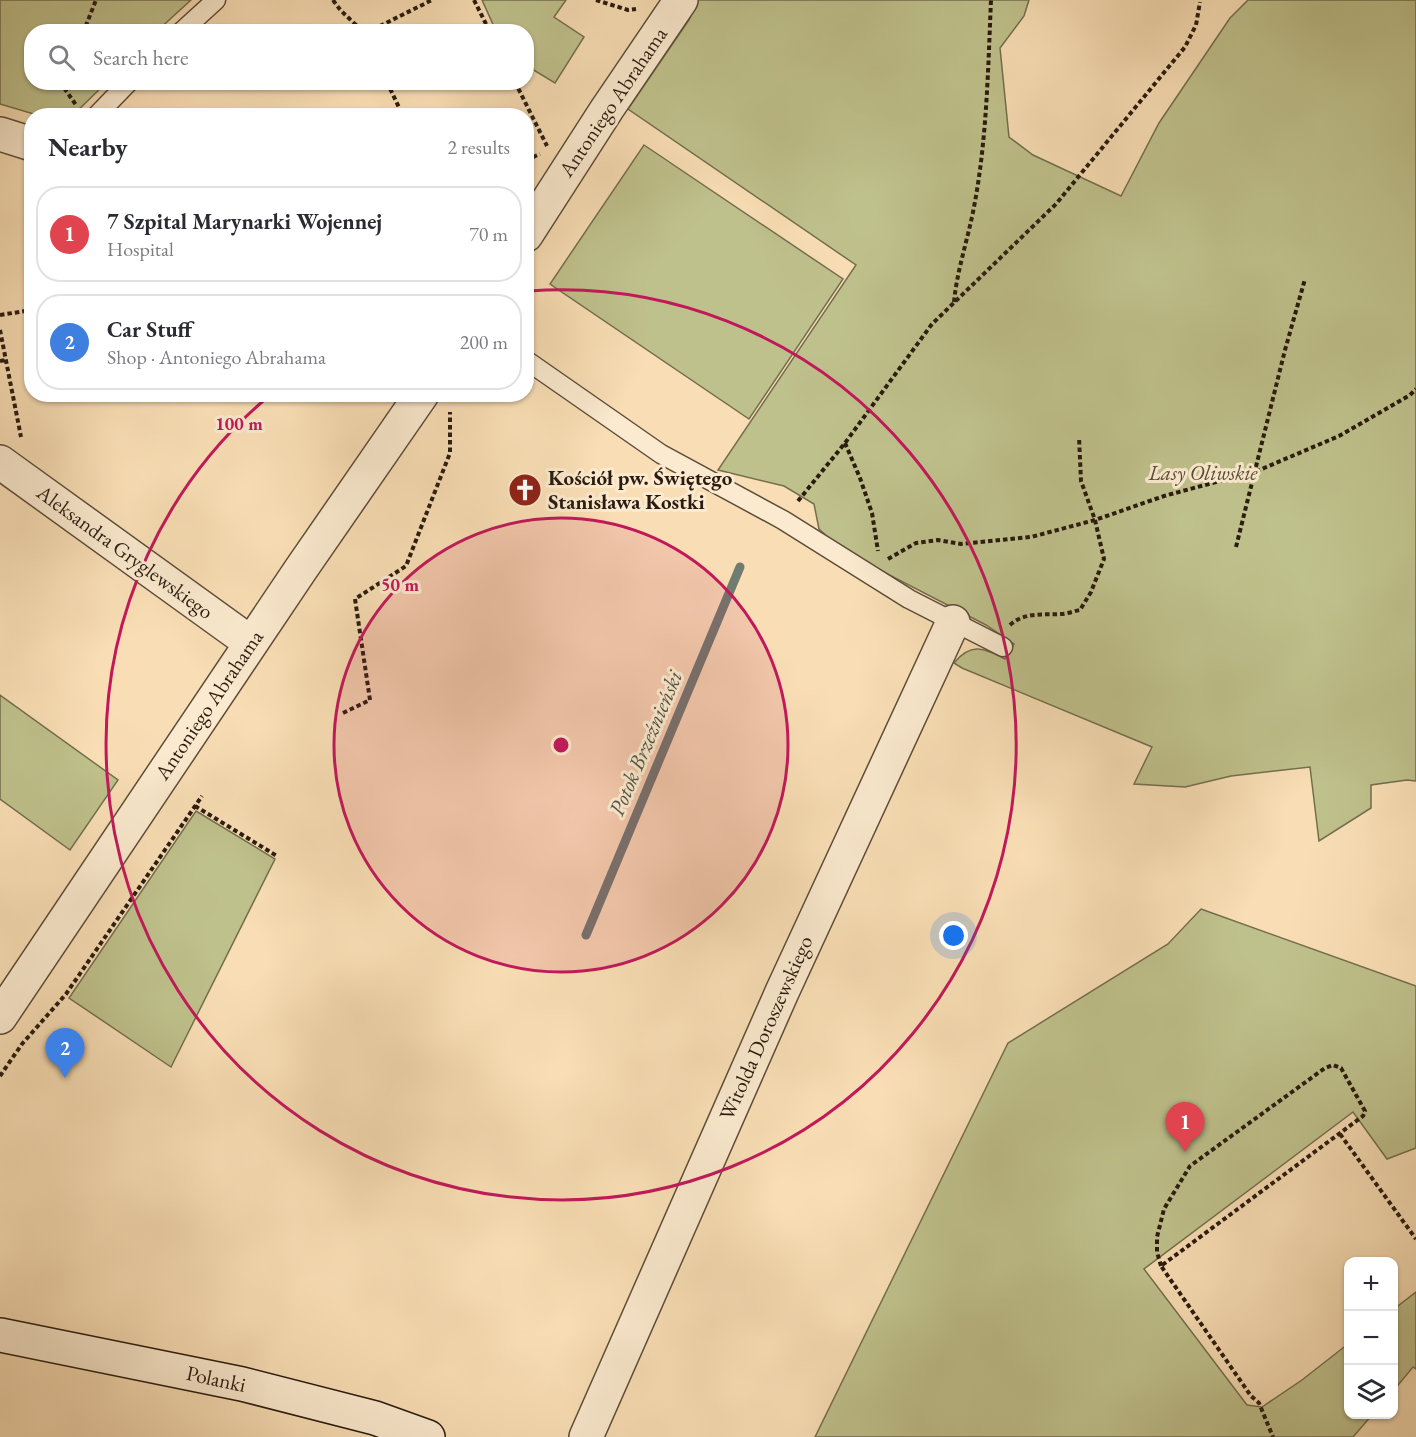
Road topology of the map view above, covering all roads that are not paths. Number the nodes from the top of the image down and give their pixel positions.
1 (216, 0) edge
2 (681, 0) edge
3 (190, 24) edge
4 (119, 90) edge
5 (96, 108) edge
6 (0, 134) edge
7 (24, 142) edge
8 (534, 223) edge
9 (534, 366) edge
10 (417, 402) edge
11 (11, 454) edge
12 (953, 622) junction
13 (251, 643) junction
14 (997, 644) road end
15 (0, 1017) edge
16 (0, 1335) edge
17 (428, 1437) edge
18 (586, 1437) edge

1 - 3 lane
2 - 8 street, Antoniego Abrahama
4 - 5 lane
6 - 7 street
9 - 12 lane
10 - 13 street, Antoniego Abrahama
11 - 13 street, Aleksandra Gryglewskiego
12 - 14 lane
12 - 18 street, Witolda Doroszewskiego
13 - 15 street, Antoniego Abrahama
16 - 17 street, Polanki

